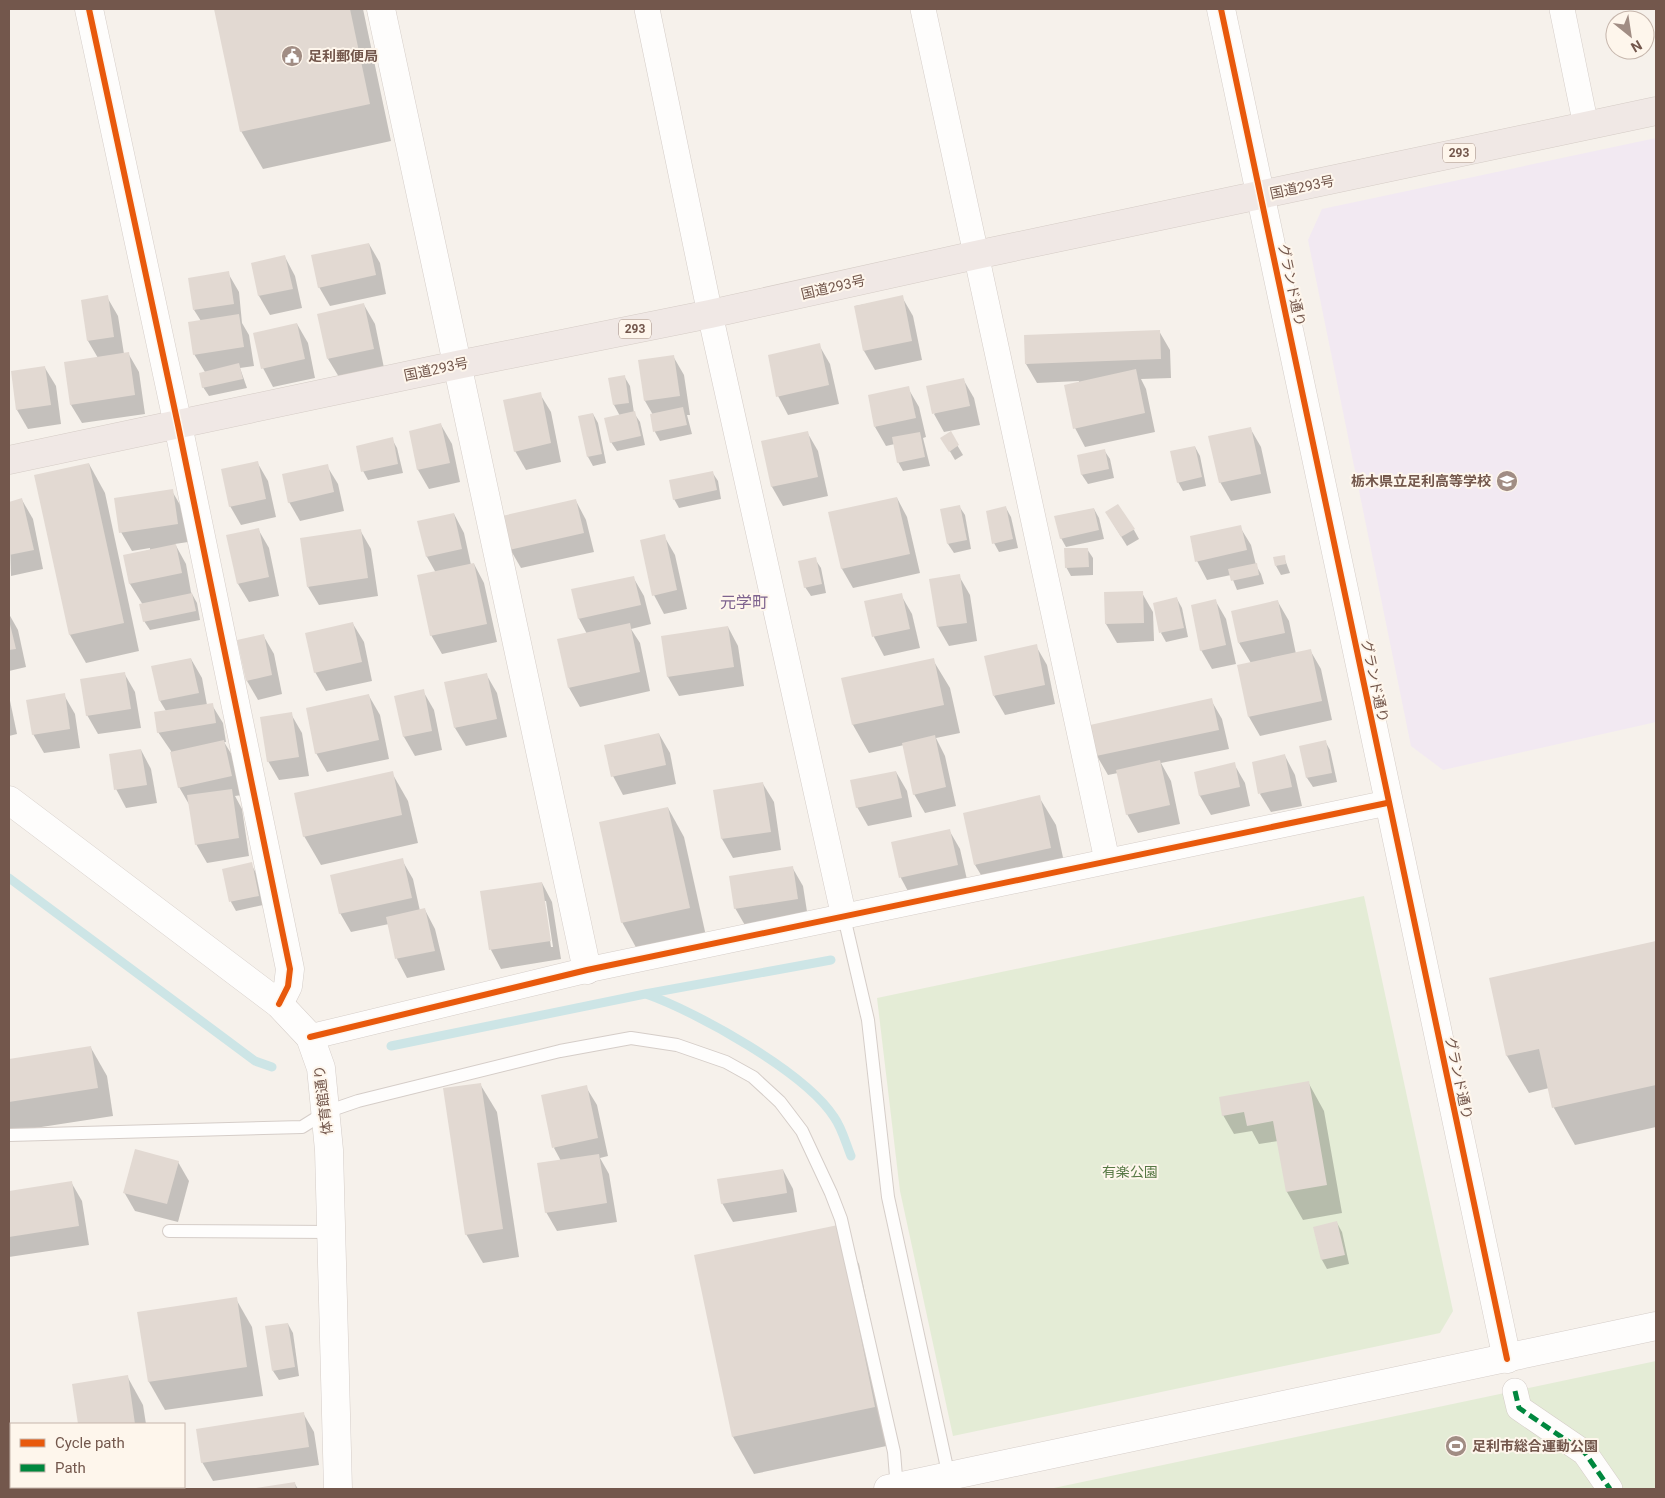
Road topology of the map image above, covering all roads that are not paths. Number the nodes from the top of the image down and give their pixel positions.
1 (89, 9) edge
2 (382, 9) edge
3 (648, 9) edge
4 (923, 9) edge
5 (1221, 9) edge
6 (1562, 9) edge
7 (1656, 111) edge
8 (1586, 126) junction
9 (1261, 195) junction
10 (976, 255) junction
11 (710, 314) junction
12 (457, 365) junction
13 (178, 425) junction
14 (9, 460) edge
15 (9, 800) edge
16 (1388, 803) junction
17 (1107, 860) junction
18 (844, 917) junction
19 (588, 970) junction
20 (279, 1004) junction
21 (310, 1037) junction
22 (326, 1112) junction
23 (9, 1135) edge
24 (169, 1231) dead end
25 (331, 1232) junction
26 (1656, 1326) edge
27 (1507, 1359) junction
28 (1515, 1391) dead end
29 (949, 1477) junction
30 (338, 1489) edge
31 (894, 1489) edge
32 (1610, 1489) edge

1 - 13 street
2 - 12 street
3 - 11 street
4 - 10 street
5 - 9 street, グランド通り
6 - 8 street
7 - 8 highway, 国道293号 / 293
8 - 9 highway, 国道293号 / 293
9 - 10 highway, 国道293号 / 293
9 - 16 street, グランド通り
10 - 11 highway, 国道293号 / 293
10 - 17 street
11 - 12 highway, 国道293号 / 293
11 - 18 street
12 - 13 highway, 国道293号 / 293
12 - 19 street
13 - 14 highway, 国道293号 / 293
13 - 20 street
15 - 20 street, 体育館通り
16 - 17 street
16 - 27 street, グランド通り
17 - 18 street
18 - 19 street
18 - 29 lane
19 - 21 street
20 - 21 street, 体育館通り
21 - 22 street, 体育館通り
22 - 23 lane
22 - 25 street, 体育館通り
22 - 31 lane
24 - 25 lane
25 - 30 street, 体育館通り
26 - 27 street
27 - 29 street
28 - 32 street
29 - 31 street

